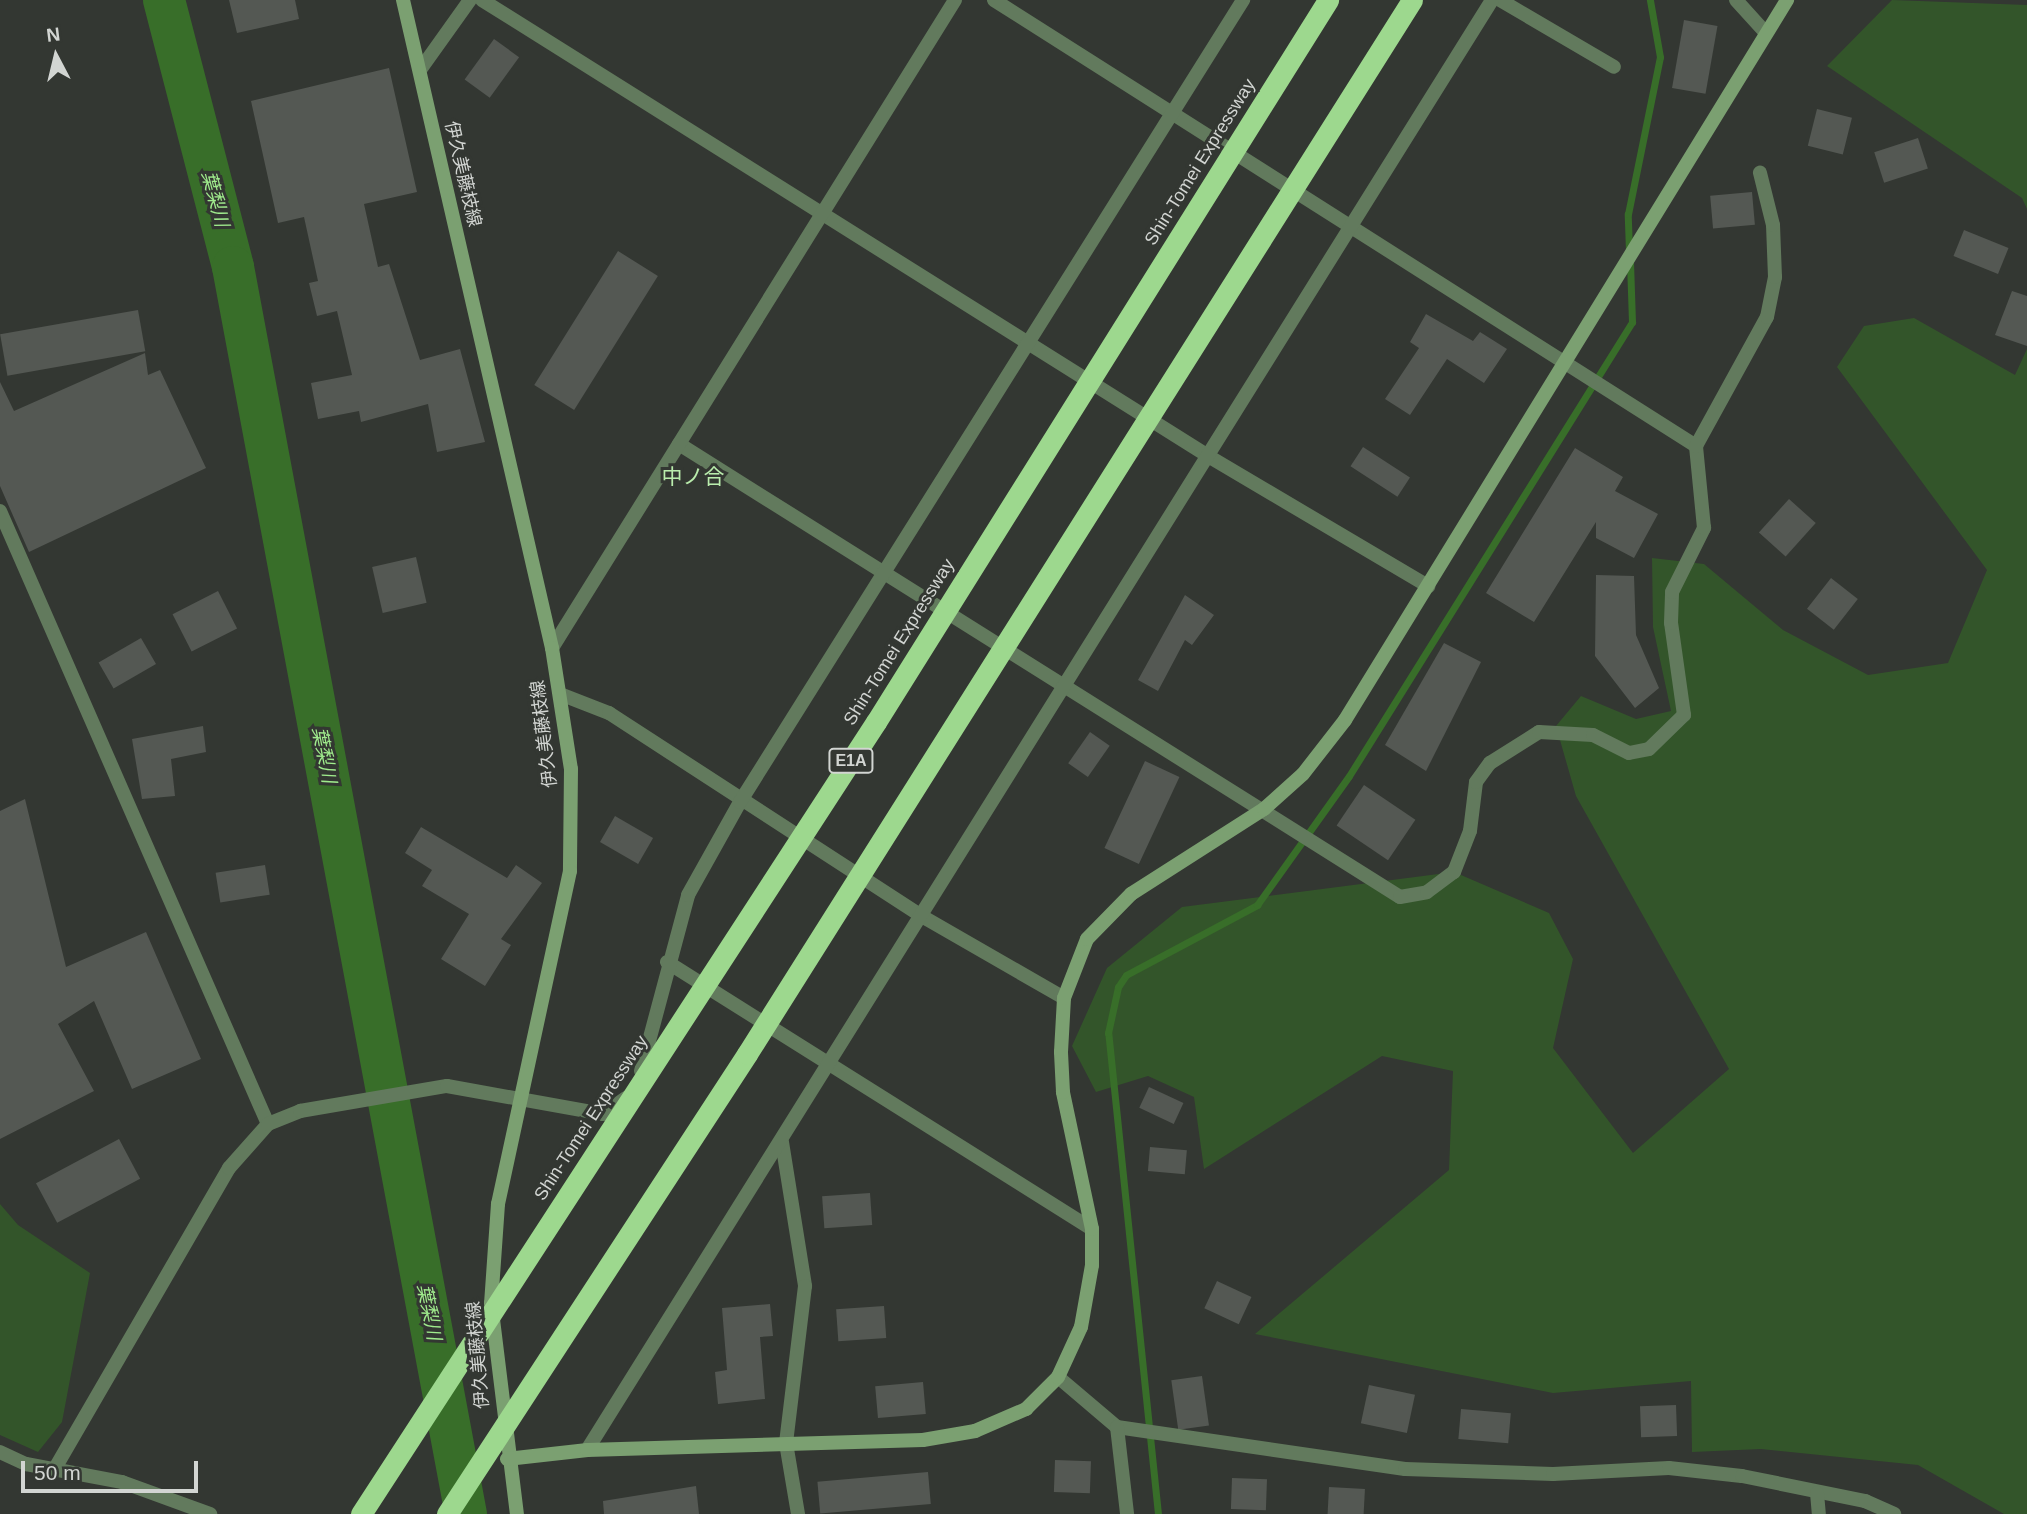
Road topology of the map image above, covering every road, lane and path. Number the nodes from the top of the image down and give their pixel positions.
1 (402, 0) edge
2 (470, 0) edge
3 (482, 0) edge
4 (955, 0) edge
5 (994, 0) edge
6 (1243, 0) edge
7 (1328, 0) edge
8 (1412, 0) edge
9 (1492, 0) edge
10 (1500, 0) edge
11 (1736, 0) edge
12 (1787, 0) edge
13 (1765, 32) junction
14 (1614, 67) dead end
15 (420, 70) junction
16 (1172, 111) junction
17 (1760, 173) dead end
18 (820, 214) junction
19 (1355, 225) junction
20 (1030, 345) junction
21 (1563, 359) junction
22 (679, 444) junction
23 (1696, 446) junction
24 (1208, 456) junction
25 (0, 511) edge
26 (885, 571) junction
27 (1428, 586) junction
28 (552, 648) junction
29 (1068, 684) junction
30 (560, 694) junction
31 (740, 802) junction
32 (1264, 808) junction
33 (925, 918) junction
34 (667, 962) junction
35 (1063, 998) junction
36 (829, 1063) junction
37 (520, 1096) junction
38 (268, 1124) junction
39 (782, 1142) junction
40 (1092, 1229) junction
41 (1058, 1377) junction
42 (1117, 1427) junction
43 (786, 1443) junction
44 (587, 1450) junction
45 (0, 1452) edge
46 (507, 1459) junction
47 (54, 1470) junction
48 (1817, 1493) junction
49 (210, 1514) edge
50 (361, 1514) edge
51 (447, 1514) edge
52 (517, 1514) edge
53 (798, 1514) edge
54 (1127, 1514) edge
55 (1819, 1514) edge
56 (1894, 1514) edge

1 - 15 street, 伊久美藤枝線
2 - 15 street
3 - 18 street
4 - 18 street
5 - 16 street
6 - 16 street
7 - 50 highway, Shin-Tomei Expressway / E1A
8 - 51 highway
9 - 19 street
10 - 14 street
11 - 13 street
12 - 13 street
13 - 21 street
15 - 28 street, 伊久美藤枝線
16 - 19 street
16 - 20 street
17 - 23 street
18 - 20 street
18 - 22 street
19 - 21 street
19 - 24 street
20 - 24 street
20 - 26 street
21 - 23 street
21 - 27 street
22 - 26 street
22 - 28 street
23 - 32 street
24 - 27 street
24 - 29 street
25 - 38 street
26 - 29 street
26 - 31 street
27 - 32 street
28 - 30 street, 伊久美藤枝線
29 - 32 street
29 - 33 street
30 - 31 street
30 - 37 street, 伊久美藤枝線
31 - 33 street
31 - 34 street
32 - 35 street
33 - 35 street
33 - 36 street
34 - 36 street
34 - 37 street
35 - 40 street
36 - 39 street
36 - 40 street
37 - 38 street
37 - 46 street, 伊久美藤枝線
38 - 47 street
39 - 43 street
39 - 44 street
40 - 41 street
41 - 42 street
41 - 43 street
42 - 48 street
42 - 54 street
43 - 44 street
43 - 53 street
44 - 46 street
45 - 47 street
46 - 52 street, 伊久美藤枝線
47 - 49 street
48 - 55 street
48 - 56 street

